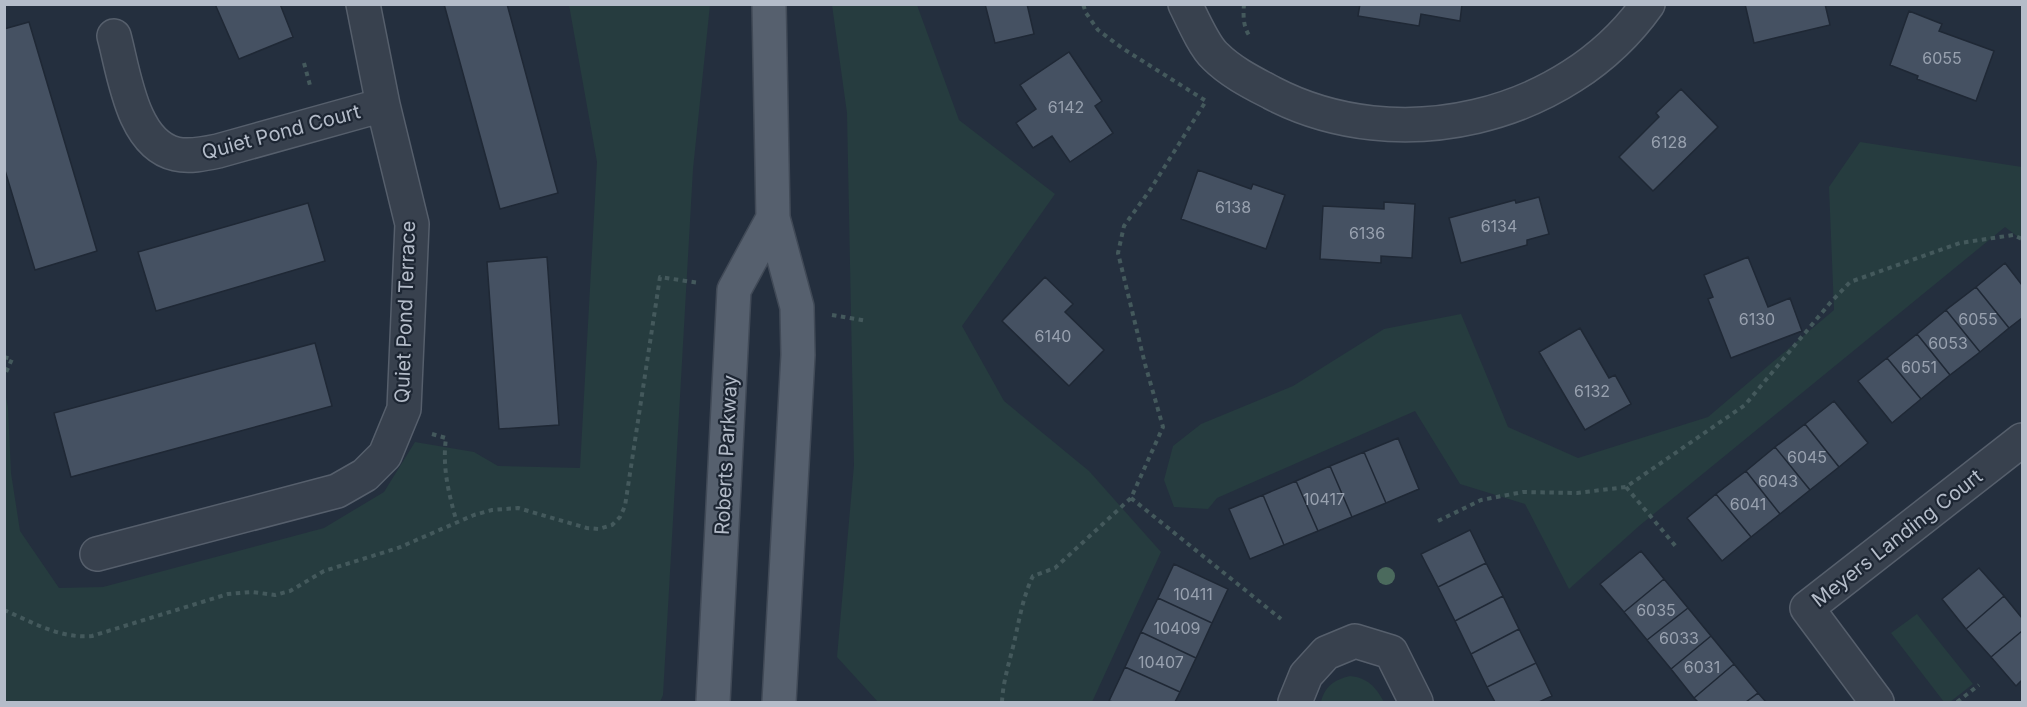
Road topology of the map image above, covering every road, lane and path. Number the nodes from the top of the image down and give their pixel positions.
1 (363, 4) edge
2 (769, 4) edge
3 (1083, 4) edge
4 (1185, 4) edge
5 (1244, 4) edge
6 (1648, 4) edge
7 (114, 36) dead end
8 (1257, 46) dead end
9 (304, 63) dead end
10 (313, 96) dead end
11 (383, 105) junction
12 (773, 218) junction
13 (2022, 239) edge
14 (703, 284) dead end
15 (822, 313) dead end
16 (867, 321) dead end
17 (4, 357) edge
18 (4, 377) edge
19 (446, 438) dead end
20 (2022, 440) edge
21 (1626, 487) junction
22 (1131, 498) junction
23 (1438, 521) dead end
24 (457, 523) junction
25 (1678, 549) dead end
26 (97, 554) dead end
27 (4, 610) edge
28 (1281, 619) dead end
29 (1979, 685) dead end
30 (713, 702) edge
31 (779, 702) edge
32 (1002, 702) edge
33 (1295, 702) edge
34 (1416, 702) edge
35 (1877, 702) edge
36 (1957, 702) edge

1 - 11 street, Quiet Pond Terrace
2 - 12 main road, Roberts Parkway
3 - 22 path
4 - 6 street
5 - 8 path
7 - 11 street, Quiet Pond Court
9 - 10 path
11 - 26 street, Quiet Pond Terrace
12 - 30 main road, Roberts Parkway
12 - 31 main road, Roberts Parkway
13 - 21 path
14 - 24 path
15 - 16 path
17 - 18 path
19 - 24 path
20 - 35 street, Meyers Landing Court
21 - 23 path
21 - 25 path
22 - 28 path
22 - 32 path
24 - 27 path
29 - 36 path
33 - 34 street

